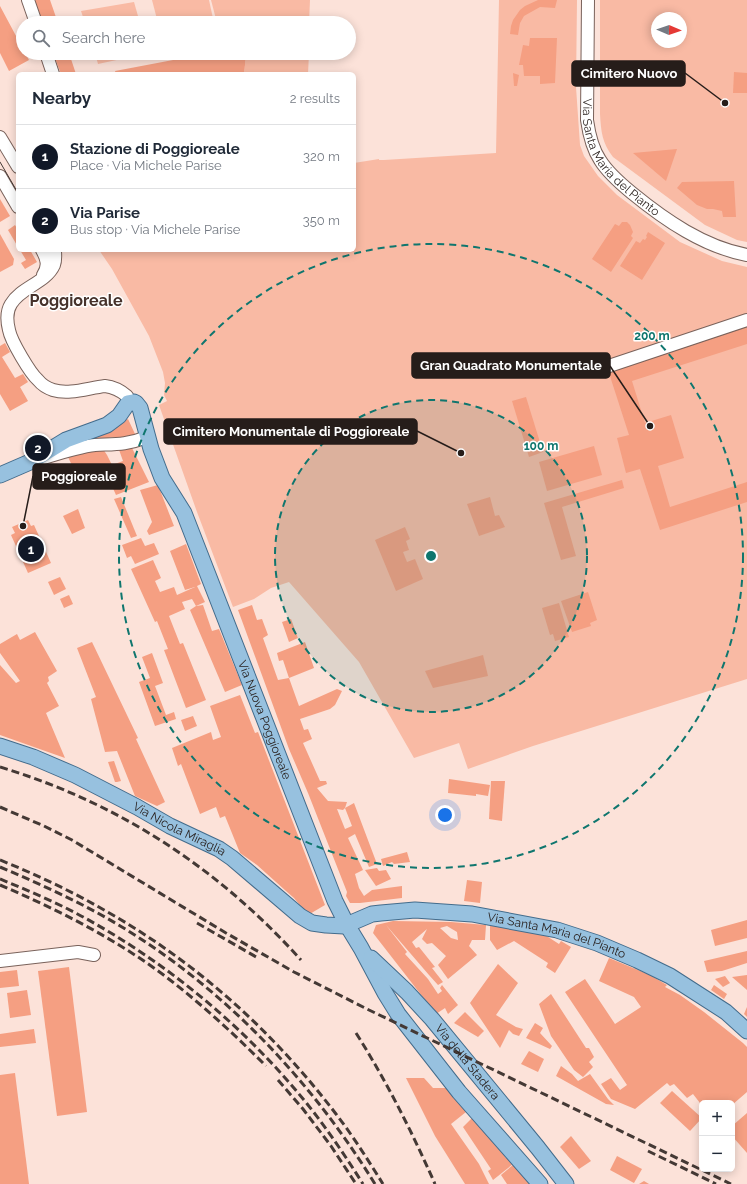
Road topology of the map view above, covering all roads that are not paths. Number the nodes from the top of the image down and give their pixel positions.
1 (28, 0) edge
2 (588, 0) edge
3 (34, 16) edge
4 (48, 60) edge
5 (52, 72) edge
6 (0, 137) edge
7 (16, 164) edge
8 (0, 176) edge
9 (16, 204) edge
10 (43, 252) edge
11 (54, 252) edge
12 (747, 256) edge
13 (37, 282) junction
14 (747, 320) edge
15 (606, 367) dead end
16 (126, 402) junction
17 (144, 438) dead end
18 (30, 462) junction
19 (0, 475) edge
20 (0, 746) edge
21 (347, 925) junction
22 (361, 948) junction
23 (94, 956) dead end
24 (0, 961) edge
25 (747, 1031) edge
26 (540, 1184) edge
27 (566, 1184) edge

1 - 3 street
2 - 12 street, Via Santa Maria del Pianto
4 - 5 street
6 - 7 street
8 - 9 street
10 - 13 street
11 - 13 street
13 - 16 street
14 - 15 street
16 - 18 main road
16 - 21 main road, Via Nuova Poggioreale
17 - 18 street
18 - 19 main road
20 - 21 main road, Via Nicola Miraglia
21 - 22 main road, Via della Stadera
21 - 25 main road, Via Santa Maria del Pianto
22 - 26 main road, Via della Stadera
22 - 27 main road, Via della Stadera
23 - 24 street

